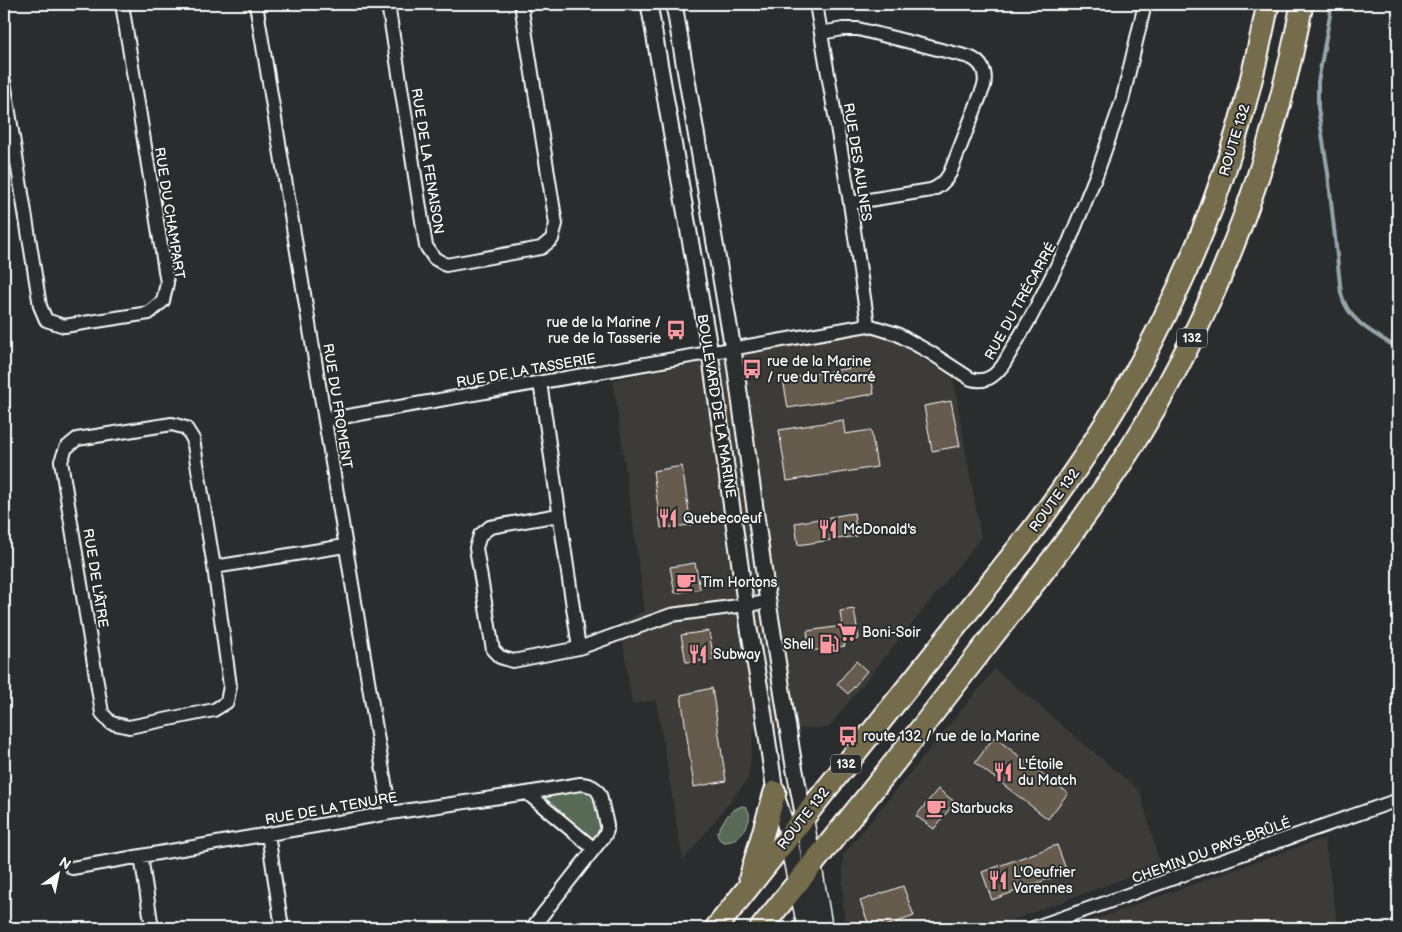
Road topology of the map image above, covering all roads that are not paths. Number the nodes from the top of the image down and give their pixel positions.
1 (122, 4) edge
2 (256, 4) edge
3 (388, 4) edge
4 (521, 4) edge
5 (649, 4) edge
6 (674, 4) edge
7 (816, 4) edge
8 (1145, 4) edge
9 (1268, 4) edge
10 (1302, 4) edge
11 (821, 33) junction
12 (4, 81) edge
13 (850, 203) junction
14 (868, 325) junction
15 (733, 349) junction
16 (710, 353) junction
17 (540, 382) junction
18 (325, 420) junction
19 (559, 515) junction
20 (346, 546) junction
21 (214, 567) junction
22 (768, 602) junction
23 (746, 605) junction
24 (579, 648) junction
25 (775, 792) junction
26 (527, 793) junction
27 (1398, 800) edge
28 (390, 813) junction
29 (804, 818) junction
30 (268, 834) junction
31 (788, 838) junction
32 (594, 849) junction
33 (141, 856) junction
34 (812, 864) junction
35 (72, 868) dead end
36 (797, 883) junction
37 (748, 887) junction
38 (152, 928) edge
39 (282, 928) edge
40 (532, 928) edge
41 (716, 928) edge
42 (761, 928) edge
43 (807, 928) edge
44 (823, 928) edge
45 (1033, 928) edge

1 - 12 street, RUE DU CHAMPART
2 - 18 street, RUE DU FROMENT
3 - 4 street, RUE DE LA FENAISON
5 - 16 street, BOULEVARD DE LA MARINE
6 - 15 street, BOULEVARD DE LA MARINE
7 - 11 street, RUE DES AULNES
8 - 14 street, RUE DU TRÉCARRÉ
9 - 29 highway, ROUTE 132 / 132
10 - 34 highway, 132
11 - 13 street, RUE DES AULNES
11 - 13 street
13 - 14 street, RUE DES AULNES
14 - 15 street, RUE DU TRÉCARRÉ
15 - 16 street, RUE DE LA TASSERIE
15 - 22 street, BOULEVARD DE LA MARINE
16 - 17 street, RUE DE LA TASSERIE
16 - 23 street, BOULEVARD DE LA MARINE
17 - 18 street, RUE DE LA TASSERIE
17 - 19 street
18 - 20 street, RUE DU FROMENT
19 - 24 street
19 - 24 street
20 - 21 street
20 - 28 street, RUE DU FROMENT
21 - 21 street, RUE DE L'ÂTRE
22 - 23 street
22 - 29 street, BOULEVARD DE LA MARINE
23 - 24 street
23 - 25 street, BOULEVARD DE LA MARINE
25 - 31 street, BOULEVARD DE LA MARINE
25 - 37 highway
26 - 28 street, RUE DE LA TENURE
26 - 32 street
26 - 32 street, RUE DE LA TENURE
27 - 45 street, CHEMIN DU PAYS-BRÛLÉ
28 - 30 street, RUE DE LA TENURE
29 - 31 highway, ROUTE 132 / 132
29 - 34 main road
30 - 33 street, RUE DE LA TENURE
30 - 39 street
31 - 36 main road
31 - 37 highway, ROUTE 132 / 132
32 - 40 street, RUE DE LA TENURE
33 - 35 street, RUE DE LA TENURE
33 - 38 street
34 - 36 highway, 132
34 - 44 main road
36 - 42 highway, 132
36 - 43 main road
37 - 41 highway, ROUTE 132 / 132

